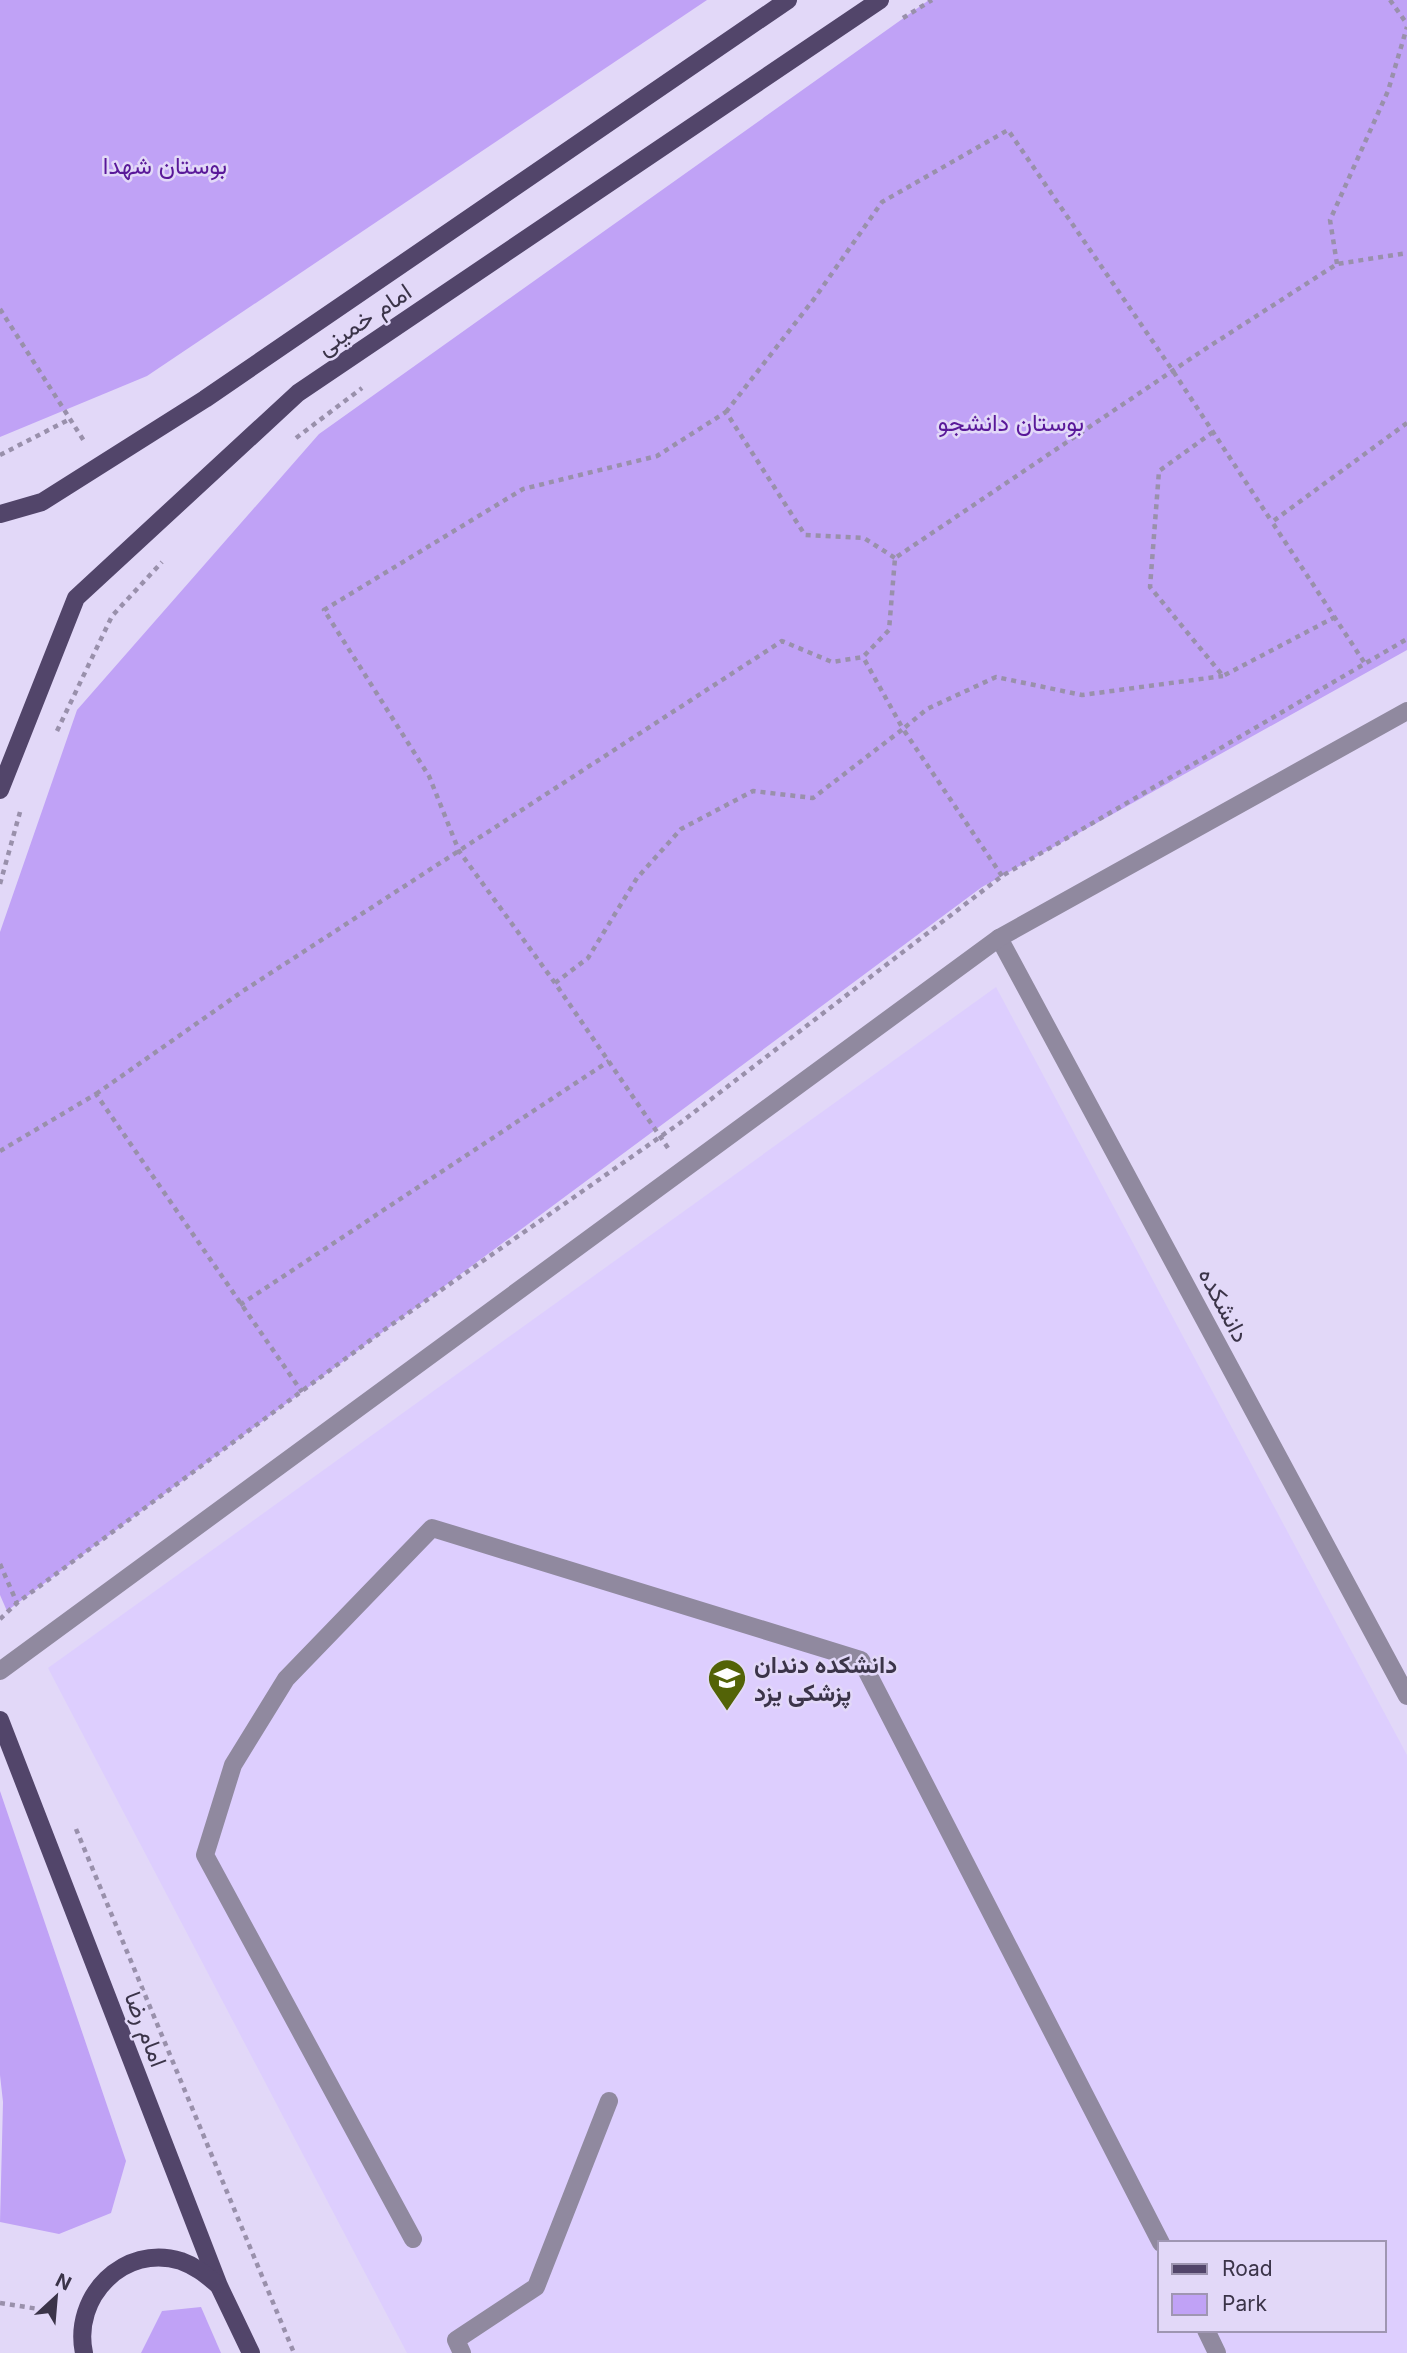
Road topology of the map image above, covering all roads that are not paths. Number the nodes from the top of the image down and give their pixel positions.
1 (788, 0) edge
2 (880, 0) edge
3 (0, 514) edge
4 (1407, 711) edge
5 (0, 790) edge
6 (999, 938) junction
7 (0, 1671) edge
8 (1407, 1696) edge
9 (0, 1720) edge
10 (609, 2101) dead end
11 (413, 2239) dead end
12 (1159, 2241) edge
13 (219, 2286) junction
14 (1207, 2332) edge
15 (84, 2353) edge
16 (251, 2353) edge
17 (462, 2353) edge
18 (1217, 2353) edge

1 - 3 main road, امام خمینی
2 - 5 main road, امام خمینی
4 - 6 street
6 - 7 street
6 - 8 street, دانشکده
9 - 13 main road, امام رضا
10 - 17 street
11 - 12 street
13 - 15 main road
13 - 16 main road, امام رضا
14 - 18 street

